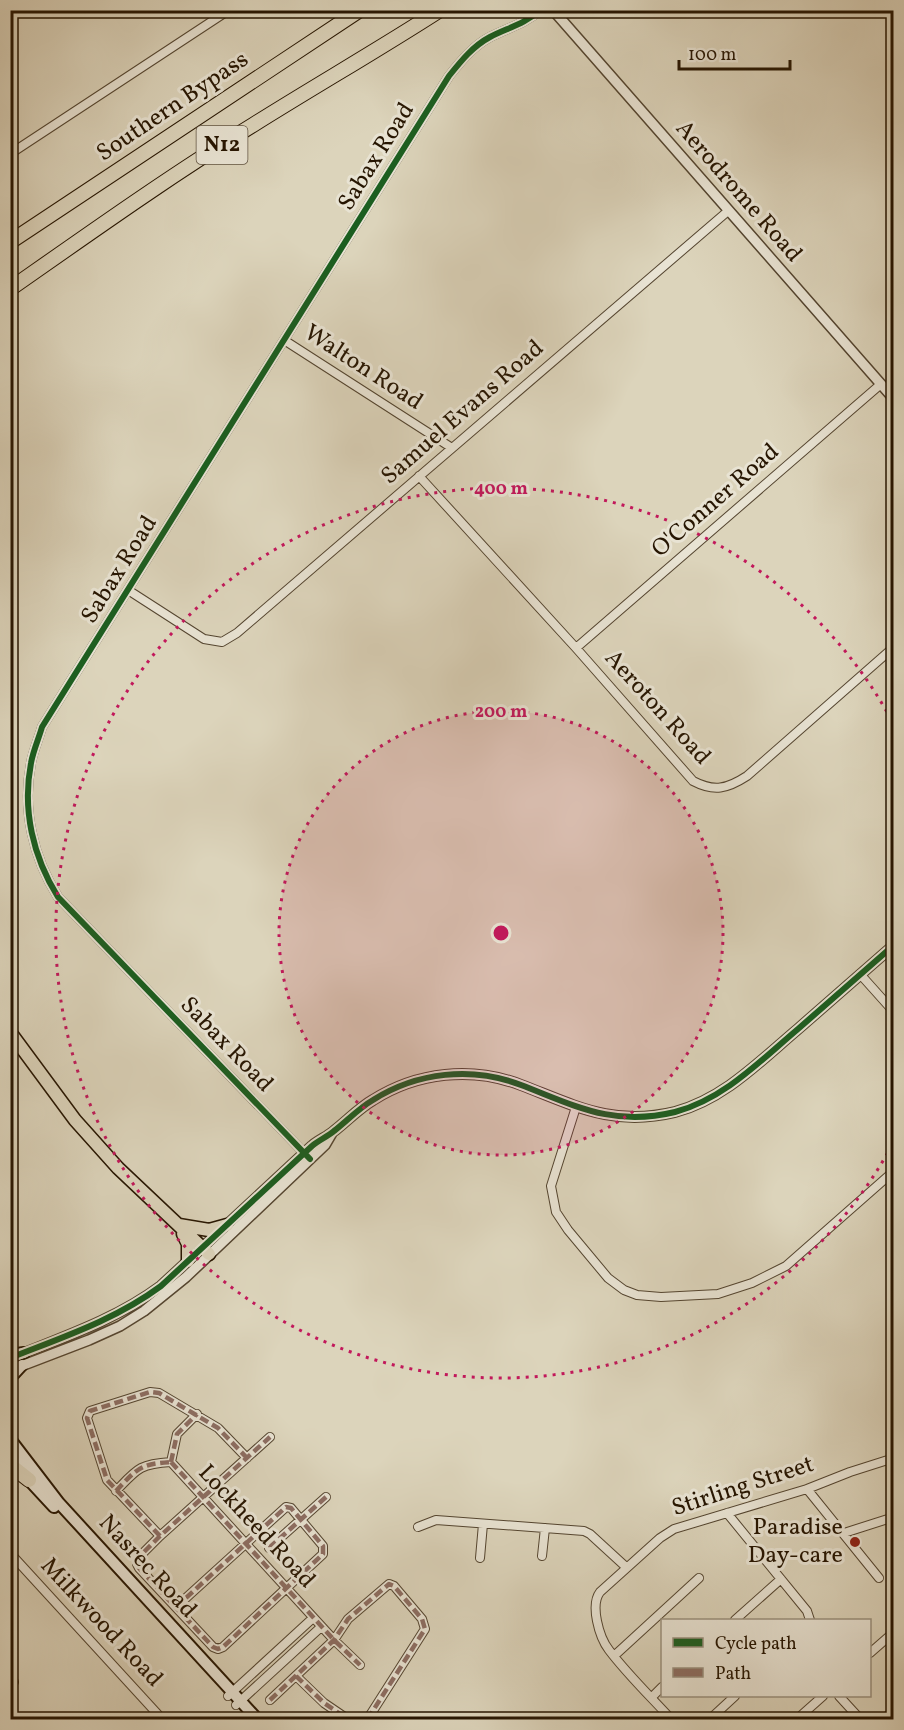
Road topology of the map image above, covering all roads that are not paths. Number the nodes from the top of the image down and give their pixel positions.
1 (229, 10) edge
2 (360, 10) edge
3 (440, 10) edge
4 (540, 10) edge
5 (553, 10) edge
6 (10, 154) edge
7 (729, 211) junction
8 (10, 242) edge
9 (10, 289) edge
10 (284, 340) junction
11 (881, 384) junction
12 (894, 399) edge
13 (452, 448) junction
14 (419, 476) junction
15 (128, 590) junction
16 (894, 647) edge
17 (576, 648) junction
18 (894, 945) edge
19 (860, 974) junction
20 (894, 1012) edge
21 (10, 1032) edge
22 (576, 1107) junction
23 (307, 1156) junction
24 (894, 1171) edge
25 (178, 1225) junction
26 (227, 1226) junction
27 (205, 1251) junction
28 (188, 1261) junction
29 (24, 1353) joint
30 (10, 1357) edge
31 (22, 1365) junction
32 (10, 1370) edge
33 (10, 1378) edge
34 (197, 1414) junction
35 (270, 1437) dead end
36 (10, 1439) edge
37 (10, 1454) edge
38 (248, 1458) junction
39 (894, 1458) edge
40 (171, 1462) junction
41 (10, 1465) edge
42 (29, 1480) junction
43 (807, 1489) junction
44 (116, 1491) junction
45 (326, 1497) dead end
46 (204, 1498) junction
47 (727, 1513) junction
48 (894, 1517) edge
49 (301, 1520) junction
50 (483, 1524) junction
51 (418, 1527) dead end
52 (545, 1527) junction
53 (844, 1533) junction
54 (160, 1536) junction
55 (246, 1542) junction
56 (269, 1548) dead end
57 (10, 1553) edge
58 (542, 1556) dead end
59 (480, 1558) dead end
60 (626, 1568) junction
61 (699, 1578) dead end
62 (879, 1578) dead end
63 (781, 1579) junction
64 (286, 1588) junction
65 (176, 1607) junction
66 (313, 1618) junction
67 (736, 1619) edge
68 (810, 1619) edge
69 (321, 1627) junction
70 (894, 1632) edge
71 (334, 1640) junction
72 (871, 1652) edge
73 (272, 1655) junction
74 (614, 1656) junction
75 (280, 1664) junction
76 (360, 1665) dead end
77 (10, 1672) edge
78 (296, 1676) junction
79 (661, 1689) edge
80 (10, 1690) edge
81 (652, 1697) junction
82 (733, 1697) edge
83 (821, 1697) edge
84 (841, 1697) edge
85 (234, 1698) junction
86 (270, 1700) dead end
87 (894, 1710) edge
88 (164, 1719) edge
89 (249, 1719) edge
90 (258, 1719) edge
91 (349, 1719) edge
92 (367, 1719) edge
93 (672, 1719) edge
94 (709, 1719) edge
95 (796, 1719) edge
96 (861, 1719) edge
97 (883, 1719) edge

1 - 6 street
2 - 8 highway, Southern Bypass / N12
3 - 9 highway, N12
4 - 10 street, Sabax Road
5 - 7 street, Aerodrome Road
7 - 11 street, Aerodrome Road
7 - 13 street, Samuel Evans Road
10 - 13 street, Walton Road
10 - 15 street, Sabax Road
11 - 12 street, Aerodrome Road
11 - 17 street, O'Conner Road
13 - 14 street, Samuel Evans Road
14 - 15 street, Samuel Evans Road
14 - 17 street, Aeroton Road
15 - 23 street, Sabax Road
16 - 17 street, Aeroton Road
18 - 19 street
19 - 20 street
19 - 22 street
21 - 25 main road
22 - 23 street
22 - 24 street
23 - 26 street
23 - 27 street
25 - 26 main road
25 - 27 main road
25 - 28 main road
26 - 27 street
27 - 28 street
27 - 31 street
28 - 29 street
29 - 30 main road
31 - 32 street
31 - 33 main road
34 - 38 street
34 - 40 street
34 - 44 street
35 - 38 street
36 - 85 main road, Nasrec Road
37 - 42 main road, Nasrec Road
38 - 46 street
39 - 43 street, Stirling Street
40 - 44 street
40 - 46 street, Lockheed Road
41 - 42 highway
42 - 85 main road, Nasrec Road
43 - 47 street, Stirling Street
43 - 53 street
44 - 54 street
45 - 49 street
46 - 54 street
46 - 55 street, Lockheed Road
47 - 60 street, Stirling Street
47 - 63 street
48 - 53 street
49 - 55 street
49 - 56 street
49 - 64 street
50 - 51 street
50 - 52 street
50 - 59 street
52 - 58 street
52 - 60 street
53 - 62 street
54 - 65 street
55 - 64 street, Lockheed Road
55 - 65 street
57 - 88 street, Milkwood Road
60 - 74 street, Stirling Street
61 - 74 street
63 - 67 street
63 - 68 street
64 - 65 street
64 - 66 street, Lockheed Road
66 - 69 street, Lockheed Road
66 - 73 street
69 - 71 street, Lockheed Road
69 - 75 street
70 - 72 street
71 - 76 street, Lockheed Road
71 - 78 street
71 - 92 street
73 - 75 street
73 - 85 street
74 - 81 street, Stirling Street
75 - 85 street
77 - 80 street
78 - 86 street
78 - 91 street
79 - 81 street
81 - 93 street, Stirling Street
82 - 94 street
83 - 95 street
84 - 96 street
85 - 89 main road, Nasrec Road
85 - 90 main road, Nasrec Road
87 - 97 street

